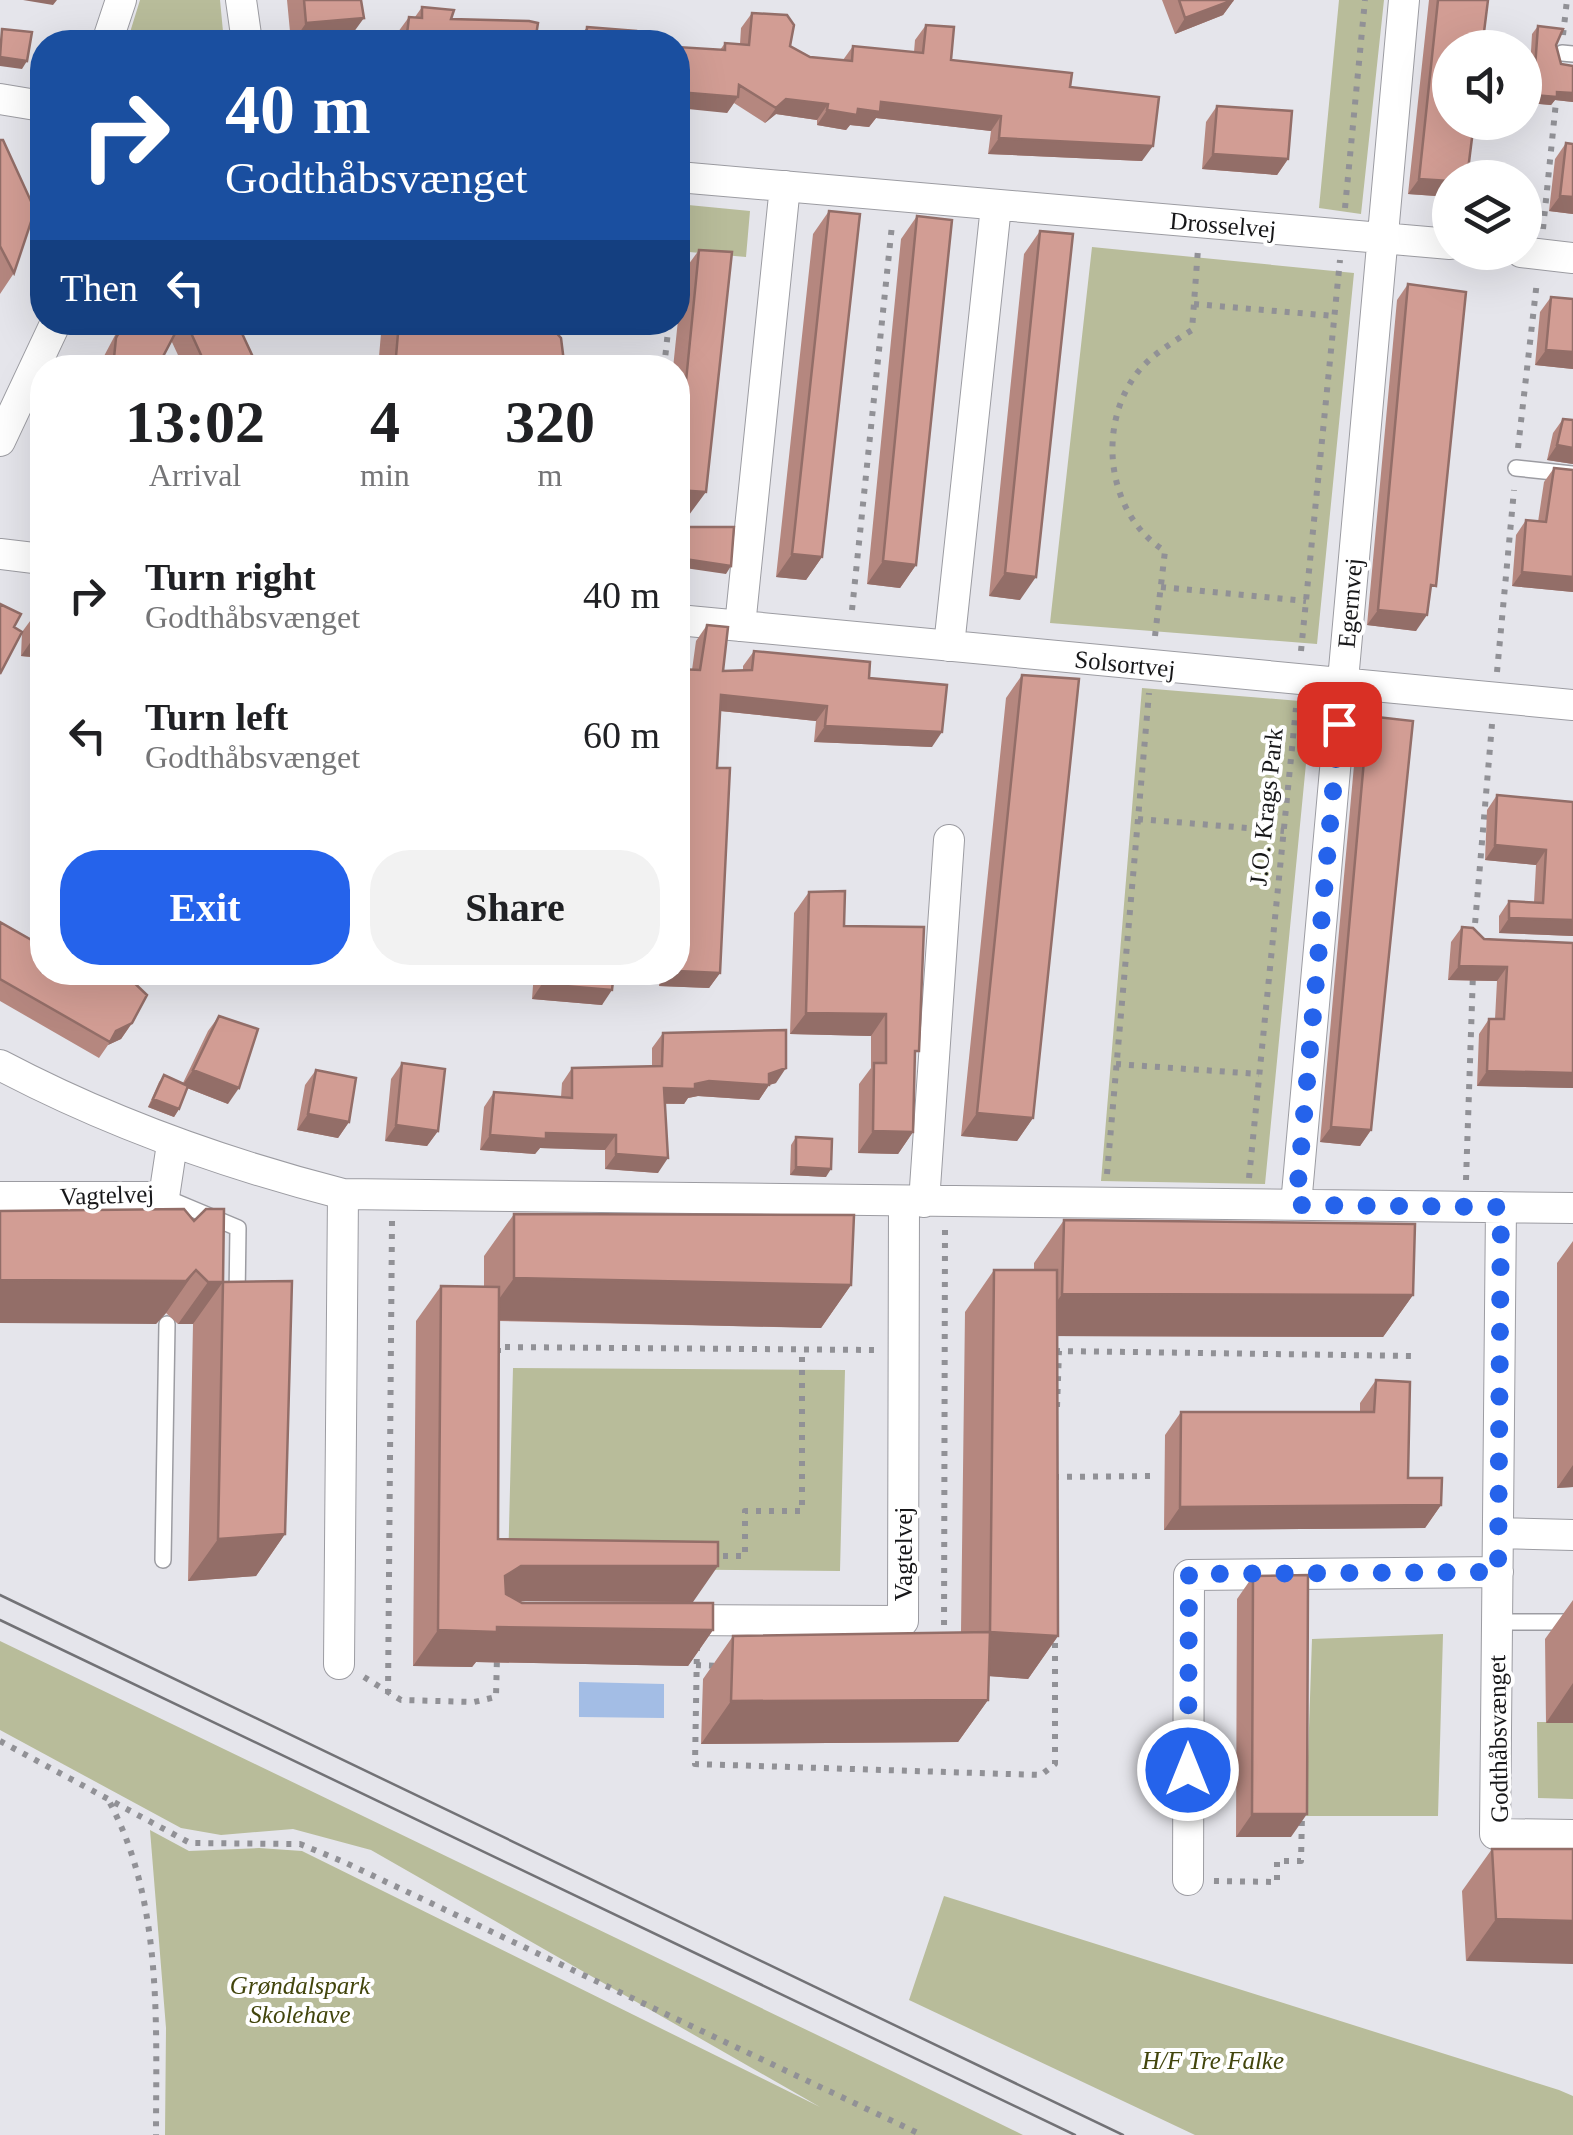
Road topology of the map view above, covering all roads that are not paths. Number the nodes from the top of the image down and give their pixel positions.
1 (121, 0) edge
2 (241, 0) edge
3 (1404, 0) edge
4 (110, 30) edge
5 (245, 30) edge
6 (0, 99) edge
7 (30, 104) edge
8 (690, 177) edge
9 (785, 186) junction
10 (996, 206) junction
11 (1383, 237) junction
12 (1432, 242) edge
13 (1542, 255) edge
14 (1573, 258) edge
15 (30, 378) edge
16 (0, 442) edge
17 (1516, 468) road end
18 (1573, 474) edge
19 (0, 554) edge
20 (30, 558) edge
21 (690, 621) edge
22 (740, 626) junction
23 (949, 646) junction
24 (1342, 687) junction
25 (1573, 705) edge
26 (949, 840) dead end
27 (0, 1065) edge
28 (172, 1144) junction
29 (343, 1194) junction
30 (0, 1197) edge
31 (914, 1202) junction
32 (1296, 1205) junction
33 (164, 1206) junction
34 (1501, 1207) junction
35 (1573, 1208) edge
36 (237, 1303) edge
37 (167, 1324) edge
38 (1499, 1534) junction
39 (1573, 1535) edge
40 (163, 1560) dead end
41 (1498, 1572) junction
42 (637, 1620) edge
43 (1497, 1622) junction
44 (1573, 1622) edge
45 (339, 1664) road end
46 (1573, 1835) edge
47 (1188, 1880) road end

1 - 4 street
2 - 5 street
3 - 11 street, Egernvej
6 - 7 street
8 - 9 street, Drosselvej
9 - 10 street, Drosselvej
9 - 22 street
10 - 11 street, Drosselvej
10 - 23 street
11 - 12 street, Drosselvej
11 - 24 street, Egernvej
13 - 14 street
15 - 16 street
17 - 18 lane
19 - 20 street
21 - 22 street, Solsortvej
22 - 23 street, Solsortvej
23 - 24 street, Solsortvej
24 - 25 street, Solsortvej
24 - 32 street, Egernvej
26 - 31 street, Vagtelvej
27 - 28 street
28 - 29 street
28 - 33 street, Vagtelvej
29 - 31 street
29 - 45 street
30 - 33 street, Vagtelvej
31 - 32 street
31 - 42 street, Vagtelvej
32 - 34 street
33 - 36 lane
34 - 35 street
34 - 38 street, Godthåbsvænget
37 - 40 lane
38 - 39 street
38 - 41 street, Godthåbsvænget
41 - 43 street, Godthåbsvænget
41 - 47 street
43 - 44 lane
43 - 46 street, Godthåbsvænget

